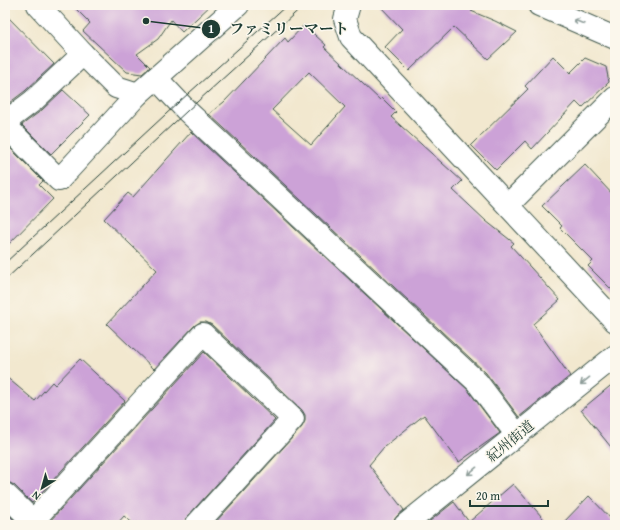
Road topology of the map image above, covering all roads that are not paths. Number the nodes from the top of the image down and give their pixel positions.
1 (38, 5) edge
2 (238, 5) edge
3 (349, 5) edge
4 (539, 5) edge
5 (615, 38) edge
6 (83, 54) junction
7 (156, 78) junction
8 (138, 94) junction
9 (615, 98) edge
10 (5, 122) edge
11 (5, 125) edge
12 (508, 204) junction
13 (615, 321) edge
14 (615, 356) edge
15 (516, 436) junction
16 (5, 494) edge
17 (35, 523) edge
18 (196, 525) edge
19 (405, 525) edge

1 - 6 street
2 - 7 street
3 - 12 street
5 -> 4 street
6 - 8 street
6 - 10 street
7 - 8 street
7 - 15 street
8 - 11 street
9 - 12 street
12 - 13 street
14 -> 15 street, 紀州街道
15 -> 19 street, 紀州街道
16 - 17 street
17 - 18 street

